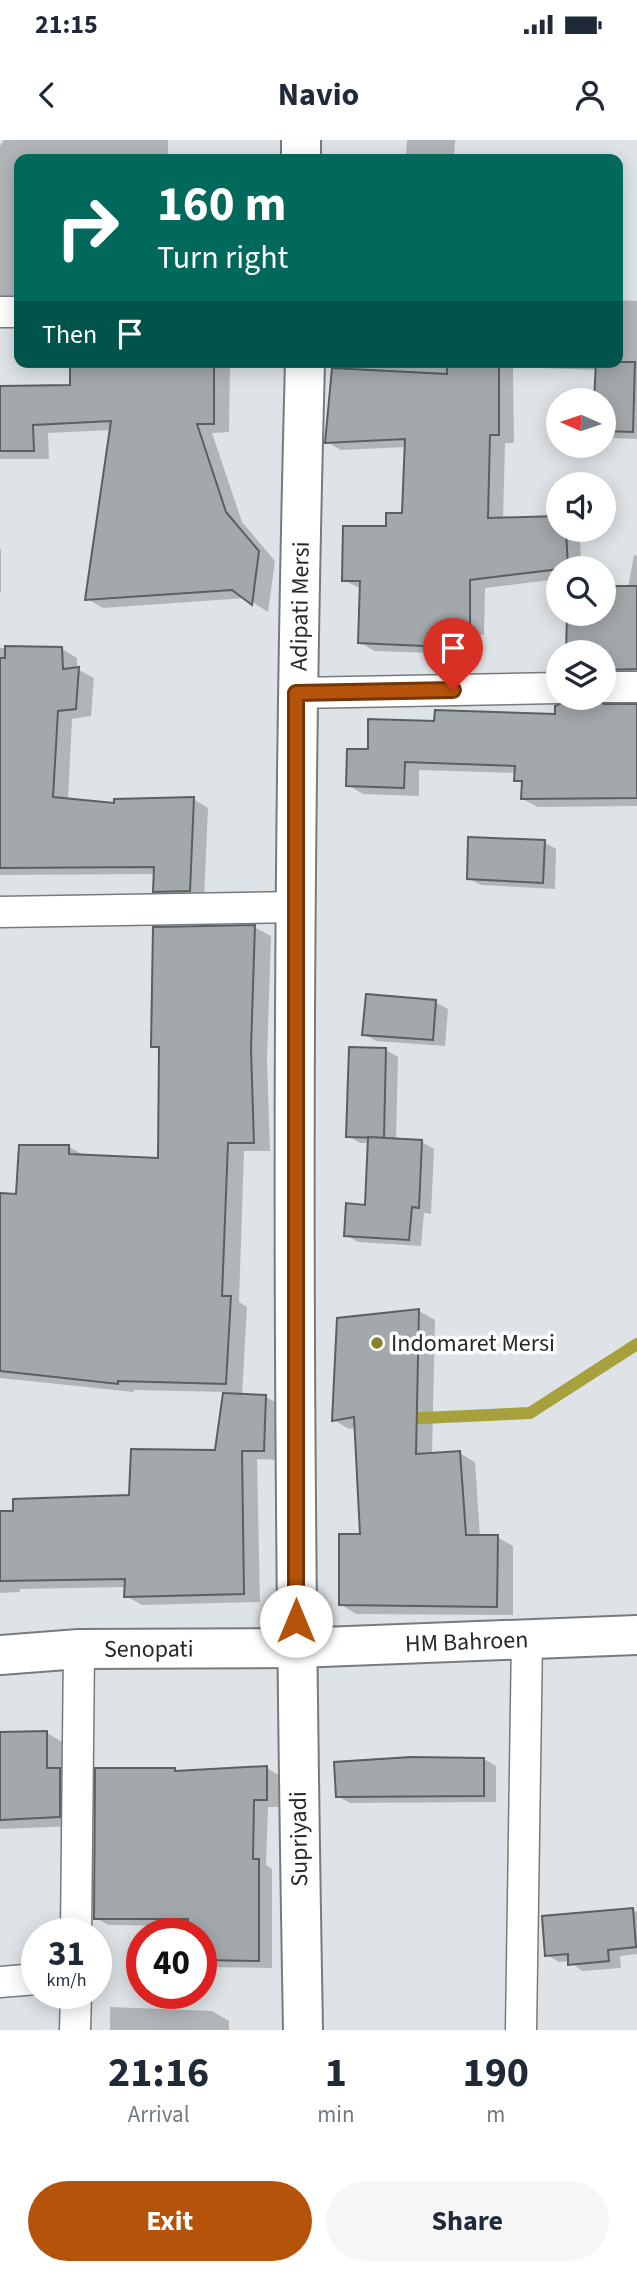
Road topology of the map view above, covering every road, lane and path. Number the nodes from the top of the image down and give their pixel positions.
1 (304, 368) edge
2 (616, 687) edge
3 (637, 687) edge
4 (546, 688) edge
5 (296, 693) junction
6 (295, 906) junction
7 (0, 912) edge
8 (637, 1635) edge
9 (527, 1639) junction
10 (296, 1648) junction
11 (79, 1649) junction
12 (0, 1654) edge
13 (76, 1918) edge
14 (21, 1980) edge
15 (0, 1982) edge
16 (76, 2009) edge
17 (75, 2030) edge
18 (303, 2030) edge
19 (521, 2030) edge

1 - 5 street, Adipati Mersi
2 - 3 street
4 - 5 street
5 - 6 street, Adipati Mersi
6 - 7 street
6 - 10 street, Adipati Mersi
8 - 9 street, HM Bahroen
9 - 10 street, HM Bahroen
9 - 19 street
10 - 11 street, Senopati
10 - 18 street, Supriyadi
11 - 12 street, Senopati
11 - 13 street
14 - 15 street
16 - 17 street

